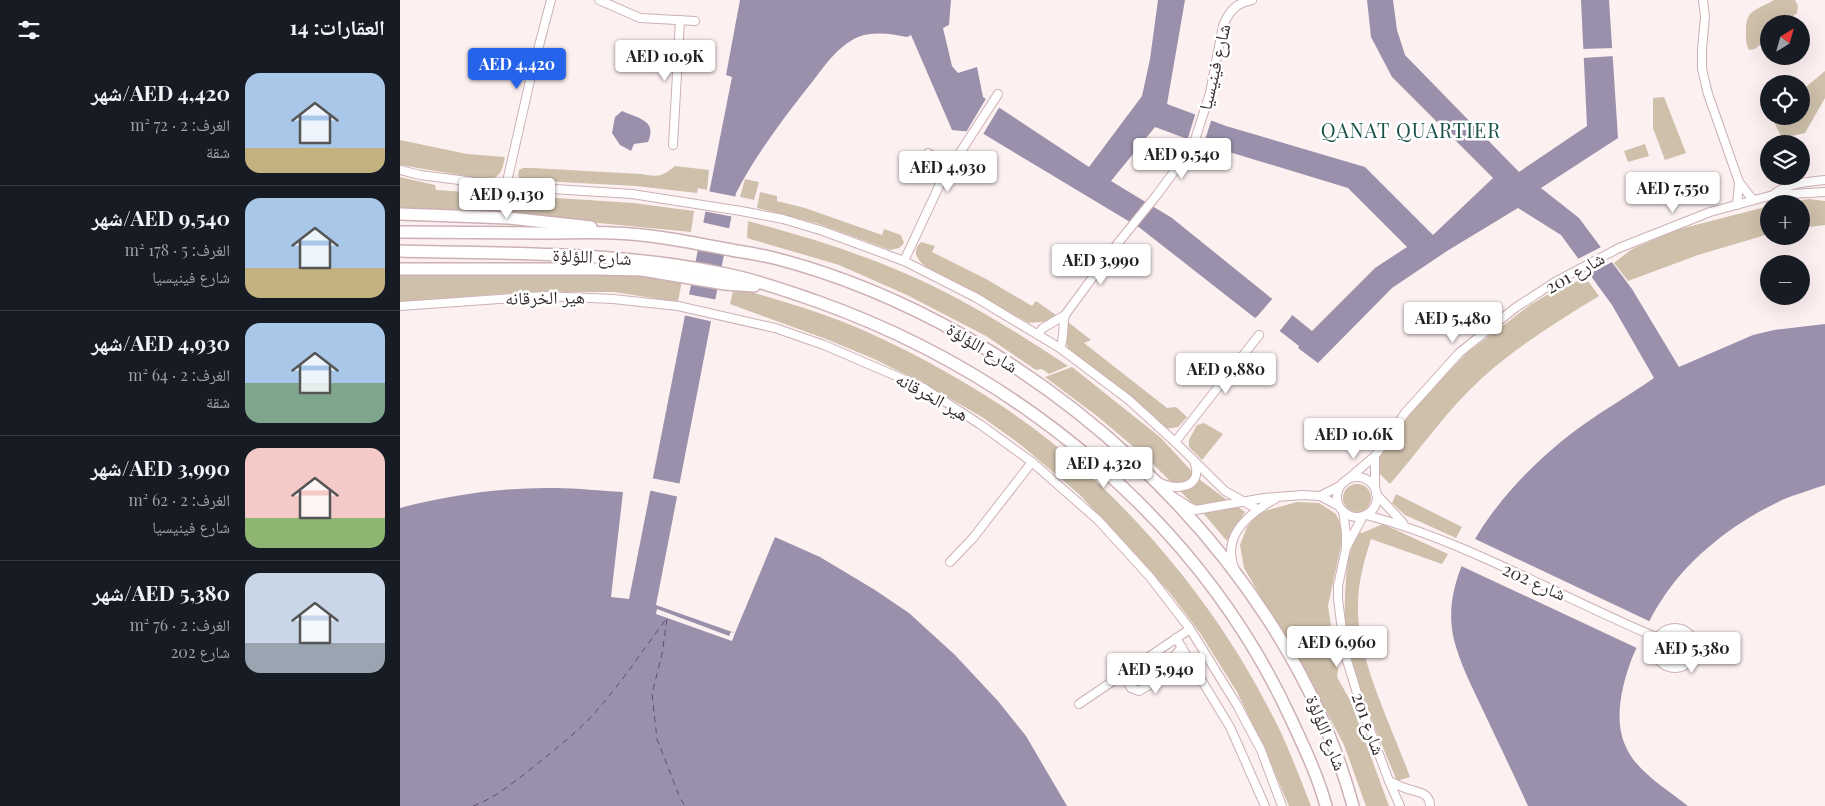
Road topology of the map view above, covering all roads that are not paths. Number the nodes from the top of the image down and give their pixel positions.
1 (551, 0) edge
2 (599, 0) edge
3 (1252, 0) edge
4 (1703, 0) edge
5 (680, 20) junction
6 (695, 21) dead end
7 (998, 94) dead end
8 (673, 145) dead end
9 (400, 170) edge
10 (1825, 180) edge
11 (1740, 182) junction
12 (506, 186) junction
13 (1825, 192) edge
14 (1773, 195) joint
15 (1760, 198) edge
16 (1754, 200) junction
17 (1736, 205) junction
18 (400, 214) edge
19 (400, 232) edge
20 (614, 233) junction
21 (400, 251) edge
22 (904, 261) junction
23 (400, 270) edge
24 (686, 271) junction
25 (400, 306) edge
26 (1065, 316) junction
27 (1038, 334) junction
28 (1258, 335) dead end
29 (1060, 348) junction
30 (1176, 442) junction
31 (1376, 456) junction
32 (1194, 460) junction
33 (1032, 462) junction
34 (1149, 476) junction
35 (1348, 479) junction
36 (1340, 486) junction
37 (1376, 491) junction
38 (1280, 496) junction
39 (1320, 496) junction
40 (1244, 502) junction
41 (1257, 508) junction
42 (1341, 509) junction
43 (1365, 515) junction
44 (1409, 527) junction
45 (1346, 548) junction
46 (950, 562) dead end
47 (1249, 592) junction
48 (1190, 629) junction
49 (1176, 638) junction
50 (1658, 638) junction
51 (1182, 646) junction
52 (1123, 674) junction
53 (1079, 704) dead end
54 (1389, 780) junction
55 (1265, 806) edge
56 (1282, 806) edge
57 (1326, 806) edge
58 (1353, 806) edge
59 (1400, 806) edge
60 (1430, 806) edge

1 - 12 street
2 - 5 street
3 - 26 street, شارع فينيسيا
4 - 11 street
5 - 6 street
5 - 8 street
7 - 22 street
9 - 12 street
10 - 14 street, شارع 201
11 - 16 street
11 - 17 street
12 - 22 street
13 - 14 street, شارع 201
15 - 16 street, شارع 201
16 - 17 street, شارع 201
17 - 31 street, شارع 201
18 - 20 main road
19 - 20 main road, شارع اللؤلؤة
20 - 34 main road, شارع اللؤلؤة
21 - 24 main road, شارع اللؤلؤة
22 - 27 street
23 - 24 main road
24 - 57 main road, شارع اللؤلؤة
25 - 33 street, هير الخرقانه
26 - 27 street, شارع فينيسيا
26 - 29 street
27 - 29 street
28 - 30 street
29 - 30 street
30 - 32 street
31 - 35 street, شارع 201
31 - 37 street
32 - 34 street
32 - 40 street
33 - 46 street
33 - 48 street, هير الخرقانه
34 - 40 street
34 - 47 main road, شارع اللؤلؤة
35 - 36 street
35 - 37 street
36 - 39 street
36 - 42 street
37 - 43 street
37 - 44 street, شارع 202
38 - 39 street
38 - 40 street
38 - 41 street
39 - 42 street
40 - 41 street
41 - 47 street
42 - 43 street
42 - 45 street, شارع 201
43 - 44 street, شارع 202
43 - 45 street, شارع 201
44 - 50 street, شارع 202
45 - 54 street, شارع 201
47 - 58 main road, شارع اللؤلؤة
48 - 49 street
48 - 56 street, هير الخرقانه
49 - 51 street
49 - 52 street
50 - 50 street
51 - 52 street
51 - 55 street
52 - 53 street
54 - 59 street, شارع 201
54 - 60 street

